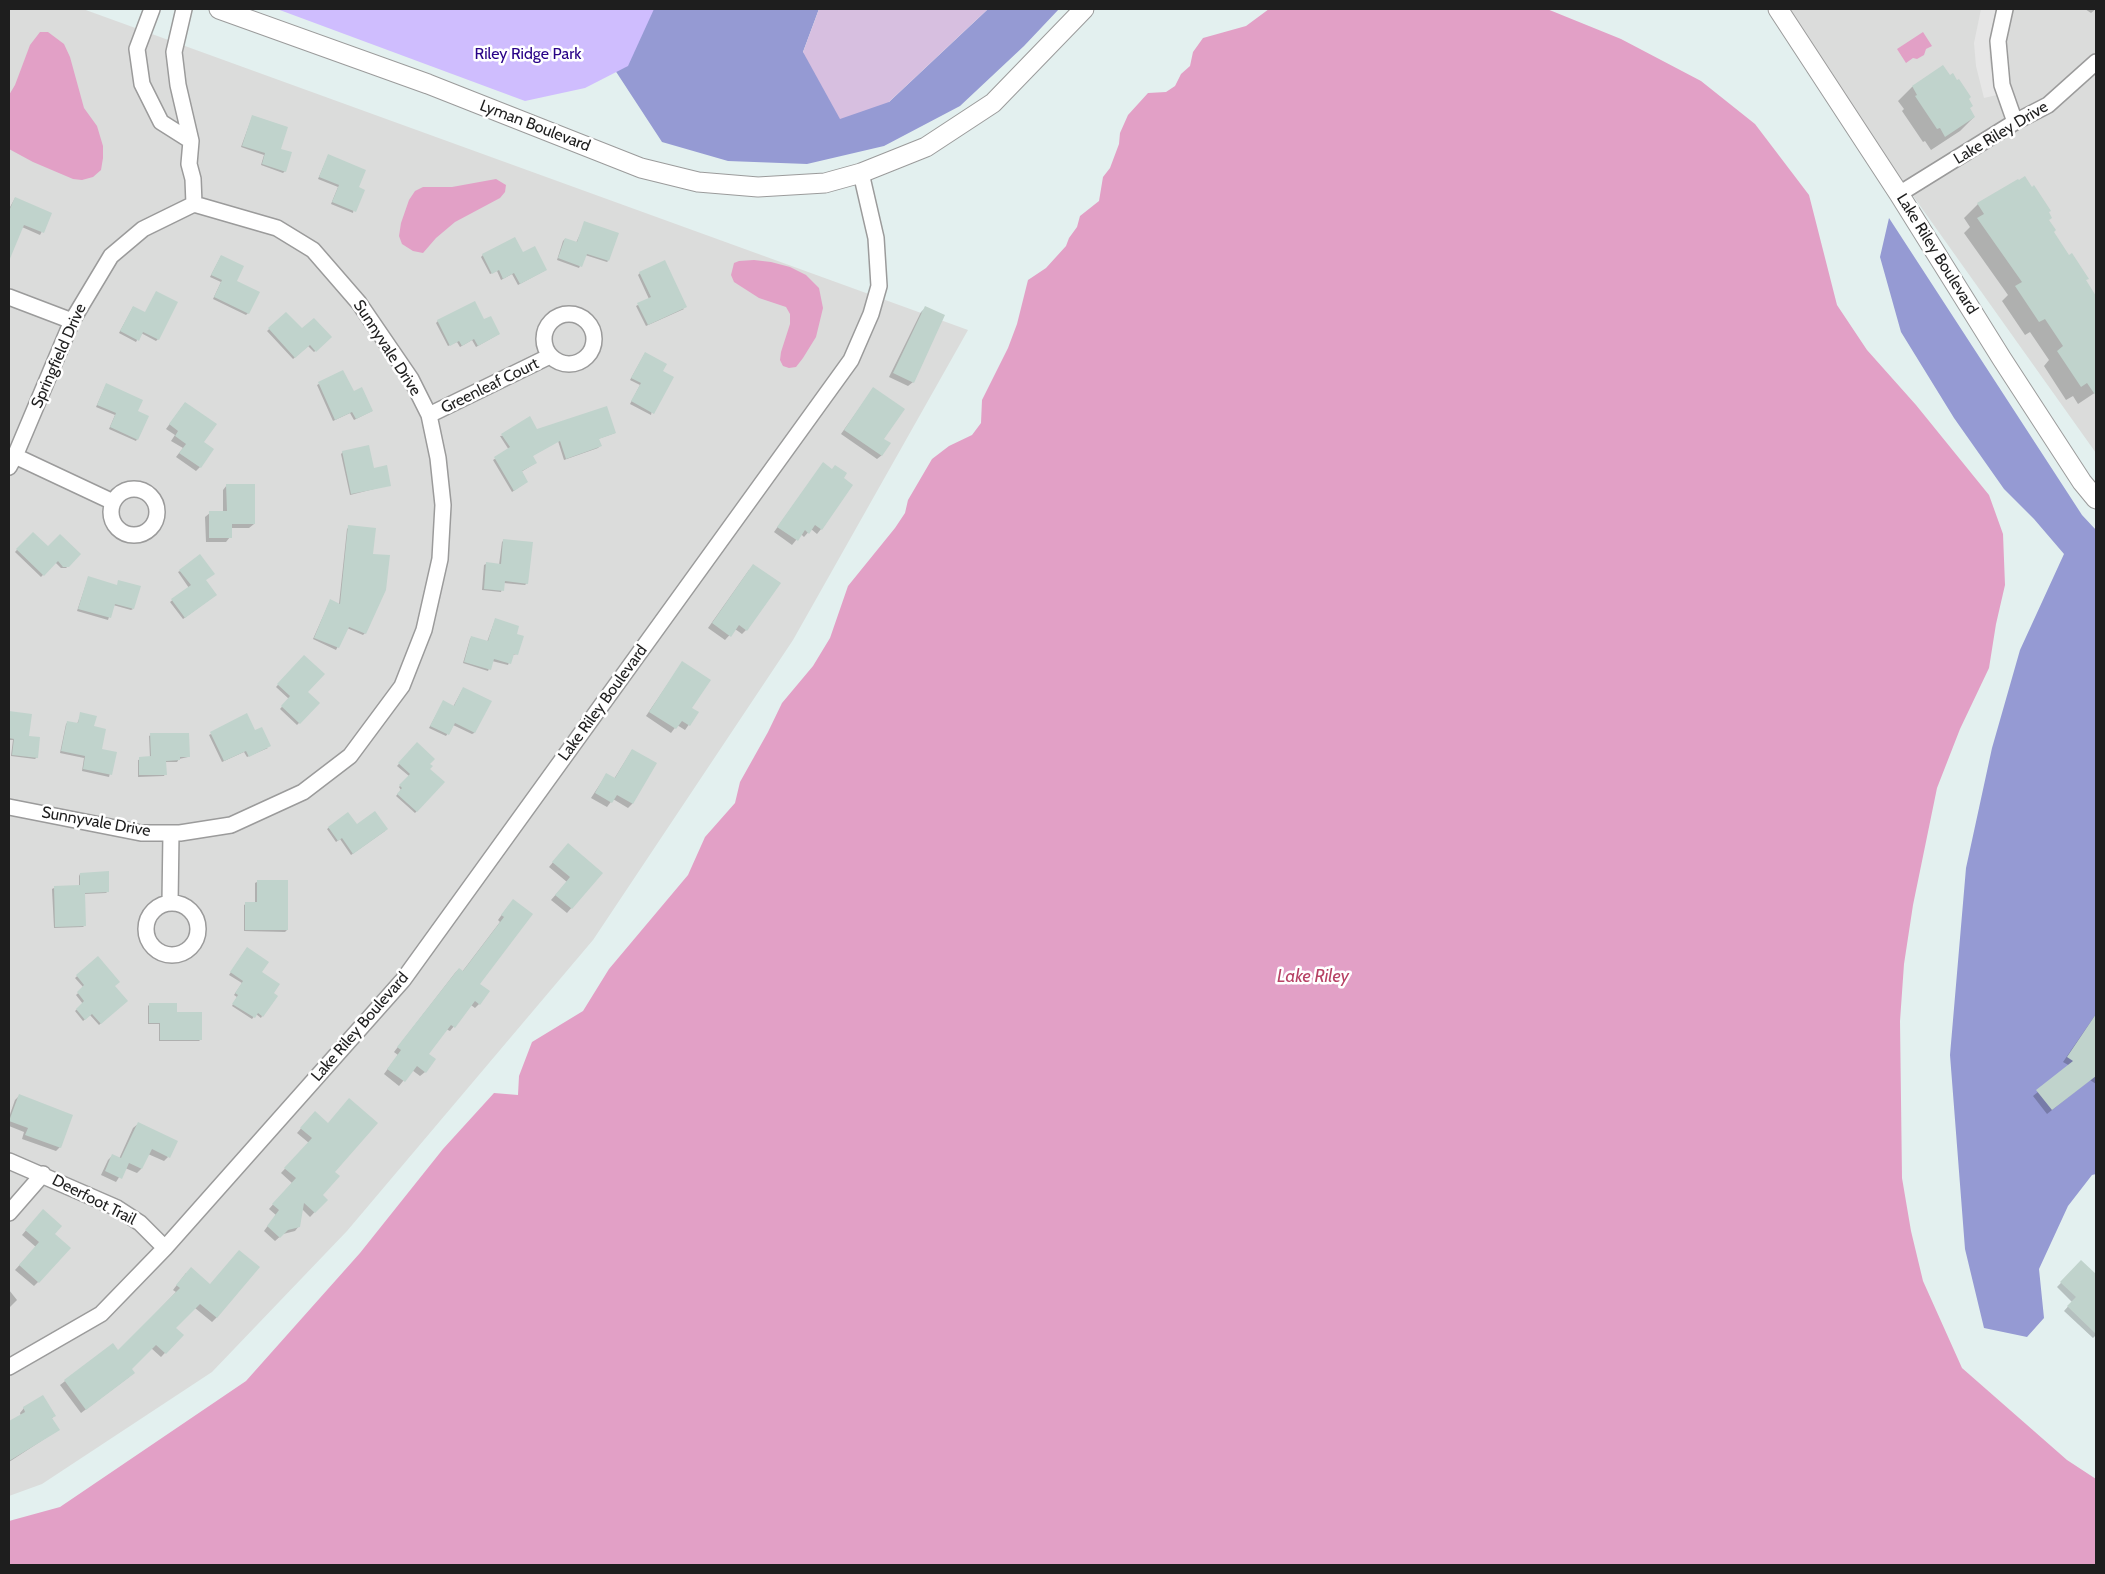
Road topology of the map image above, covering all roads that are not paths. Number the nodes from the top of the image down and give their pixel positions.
1 (152, 9) edge
2 (184, 9) edge
3 (219, 9) edge
4 (1084, 9) edge
5 (1778, 9) edge
6 (2005, 9) edge
7 (2096, 62) edge
8 (2015, 122) junction
9 (191, 141) junction
10 (861, 173) junction
11 (1899, 194) junction
12 (194, 204) junction
13 (9, 297) edge
14 (72, 321) junction
15 (550, 356) dead end
16 (429, 415) junction
17 (12, 462) edge
18 (2096, 499) edge
19 (114, 502) dead end
20 (9, 807) edge
21 (171, 833) junction
22 (170, 903) dead end
23 (9, 1161) edge
24 (43, 1174) junction
25 (9, 1213) edge
26 (165, 1248) junction
27 (9, 1366) edge

1 - 9 street
2 - 9 street
3 - 10 street, Lyman Boulevard
4 - 10 street
5 - 11 street, Lake Riley Boulevard
6 - 8 street
7 - 8 street, Lake Riley Drive
8 - 11 street, Lake Riley Drive
9 - 12 street
10 - 26 street, Lake Riley Boulevard
11 - 18 street, Lake Riley Boulevard
12 - 14 street, Springfield Drive
12 - 16 street, Sunnyvale Drive
13 - 14 street
14 - 17 street, Springfield Drive
15 - 16 street, Greenleaf Court
16 - 21 street, Sunnyvale Drive
17 - 19 street
20 - 21 street, Sunnyvale Drive
21 - 22 street
23 - 24 street, Deerfoot Trail
24 - 25 street, Deerfoot Trail
24 - 26 street, Deerfoot Trail
26 - 27 street, Lake Riley Boulevard

